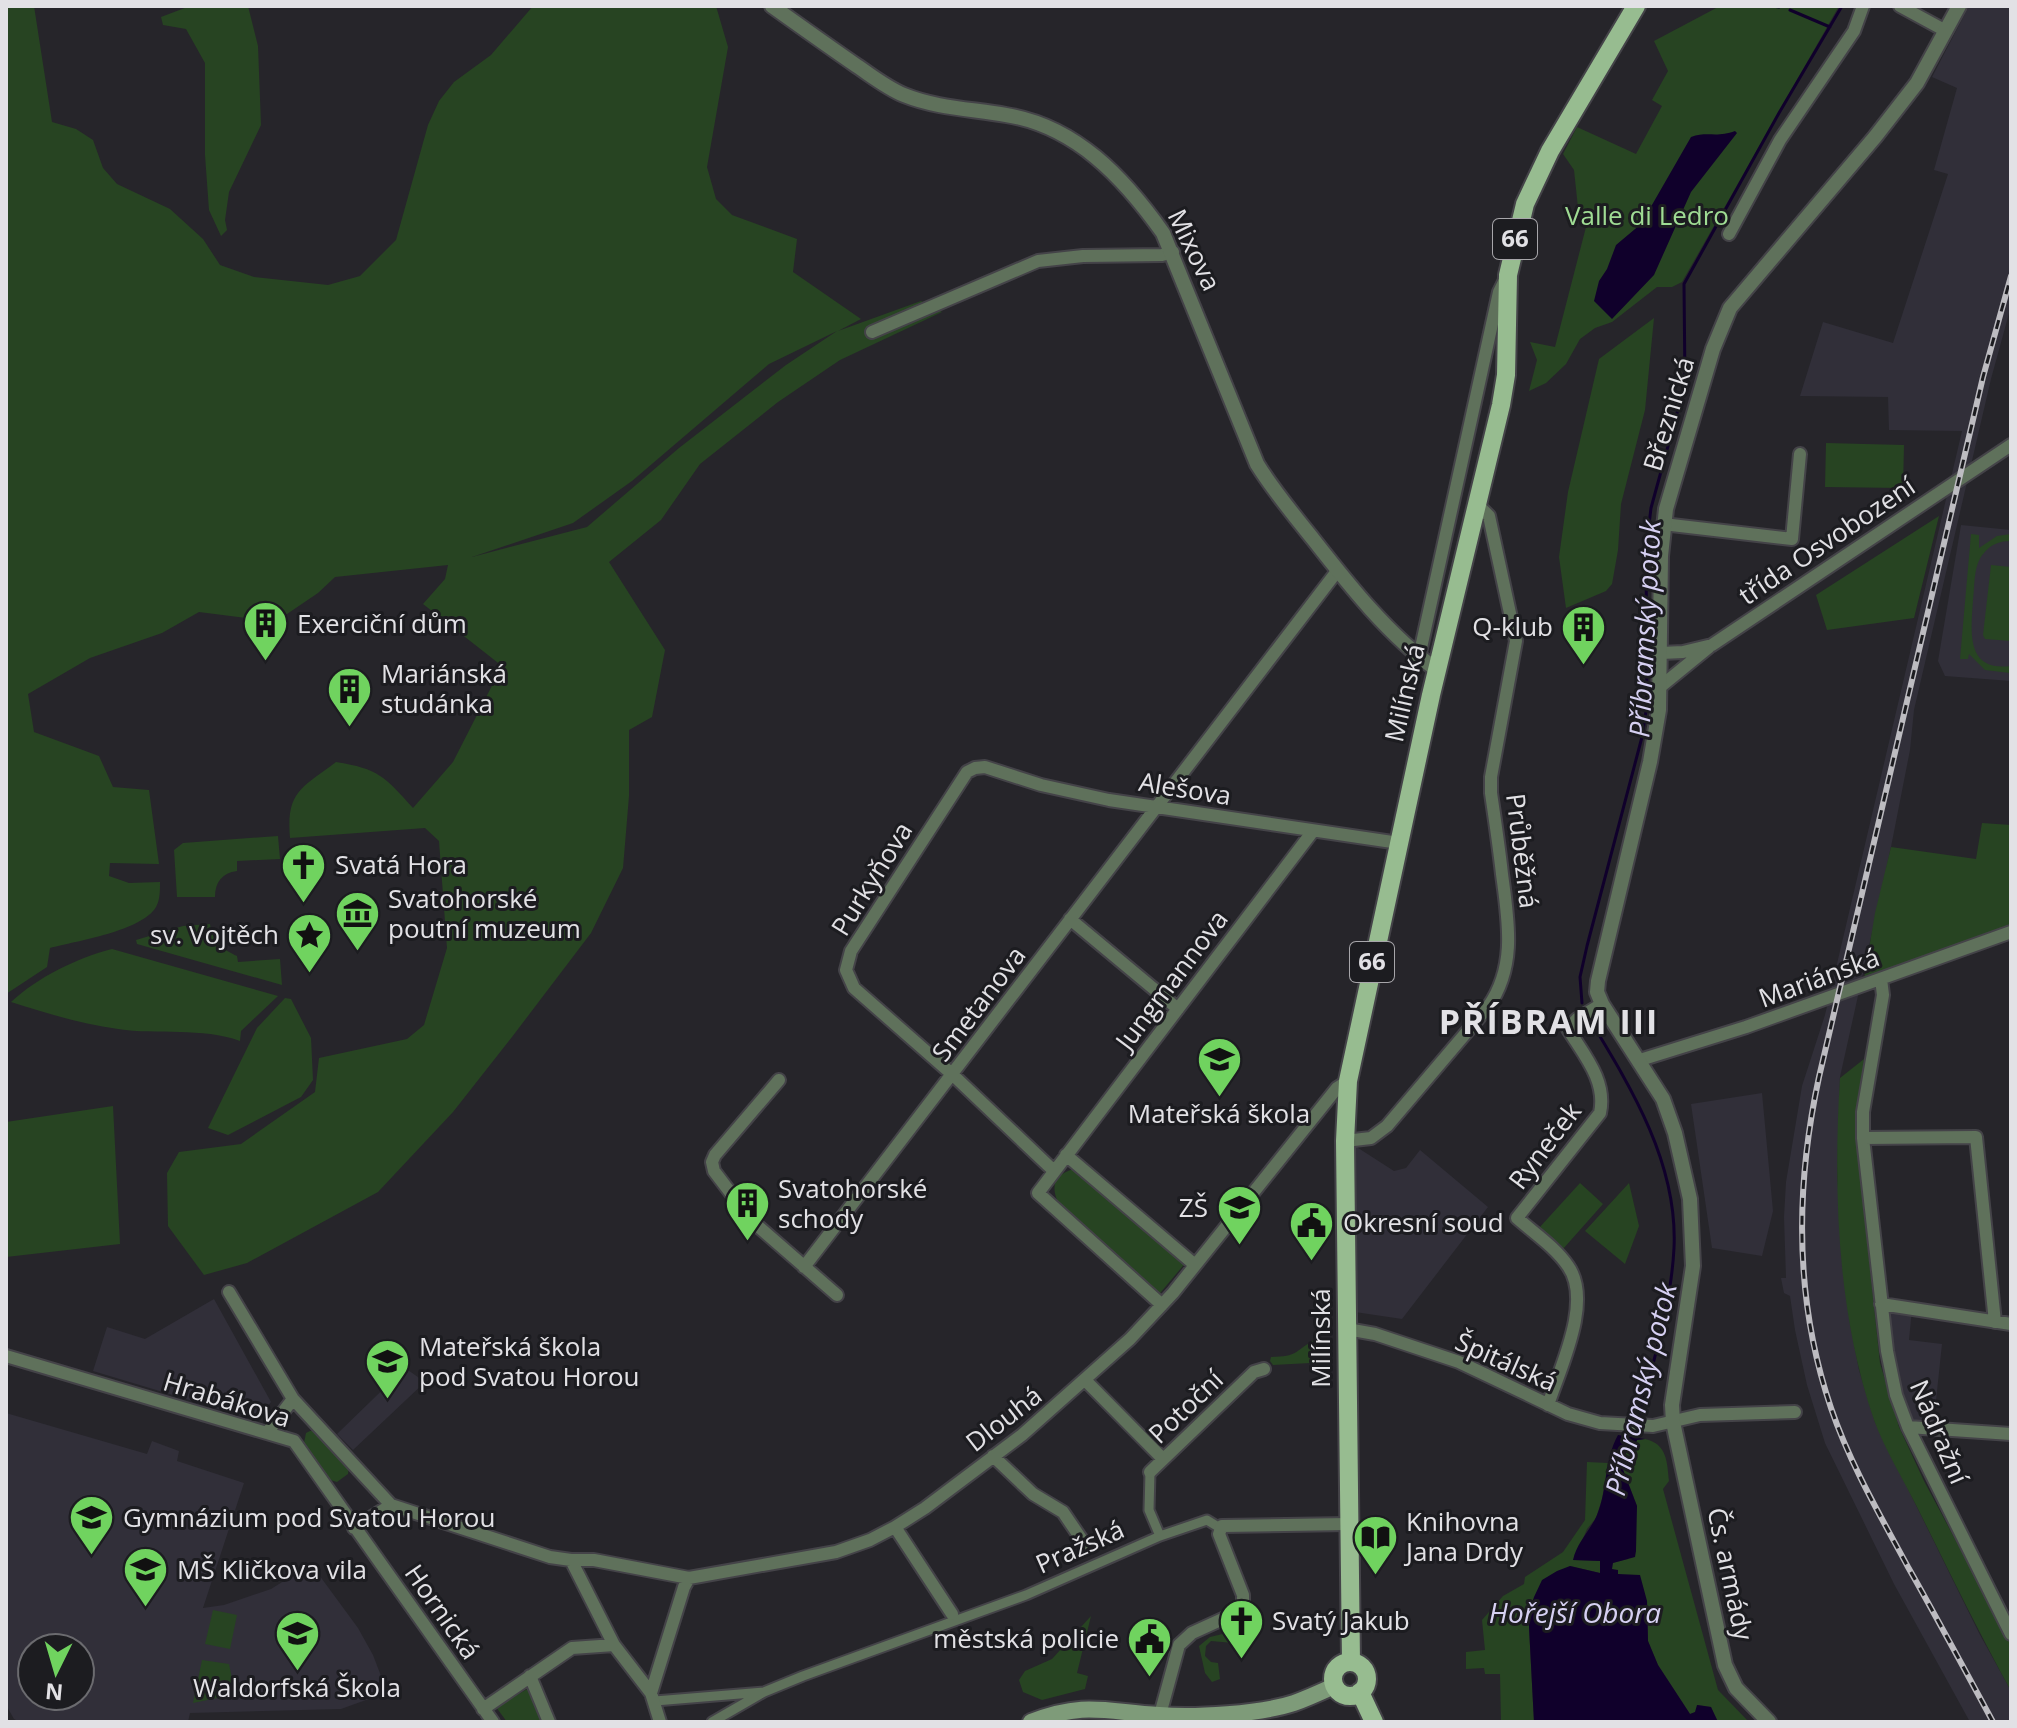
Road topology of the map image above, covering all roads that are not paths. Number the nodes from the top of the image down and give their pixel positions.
1 (772, 6) edge
2 (1636, 6) edge
3 (1863, 6) edge
4 (1900, 6) edge
5 (1959, 6) edge
6 (1946, 31) junction
7 (1729, 234) dead end
8 (1173, 252) junction
9 (1508, 275) junction
10 (872, 332) dead end
11 (2011, 445) edge
12 (1800, 454) dead end
13 (1453, 505) junction
14 (1476, 507) junction
15 (1663, 524) junction
16 (1338, 570) junction
17 (1712, 645) junction
18 (1661, 653) junction
19 (1419, 657) junction
20 (1437, 670) junction
21 (1660, 687) junction
22 (967, 772) joint
23 (1157, 806) junction
24 (1313, 831) junction
25 (1399, 843) junction
26 (1070, 919) junction
27 (2011, 932) edge
28 (1881, 979) junction
29 (1602, 1004) junction
30 (1178, 1009) junction
31 (1640, 1060) junction
32 (953, 1075) junction
33 (779, 1080) dead end
34 (1348, 1081) junction
35 (1863, 1138) junction
36 (1345, 1141) junction
37 (1066, 1155) junction
38 (1054, 1171) junction
39 (1195, 1265) junction
40 (804, 1267) junction
41 (229, 1292) dead end
42 (837, 1295) dead end
43 (1881, 1304) junction
44 (1162, 1305) junction
45 (1995, 1322) junction
46 (2011, 1324) edge
47 (1347, 1329) junction
48 (6, 1356) edge
49 (1264, 1369) dead end
50 (1086, 1381) junction
51 (293, 1399) junction
52 (1548, 1405) junction
53 (1795, 1412) dead end
54 (1673, 1422) junction
55 (1908, 1427) junction
56 (267, 1433) junction
57 (2011, 1434) edge
58 (993, 1456) junction
59 (1163, 1459) junction
60 (1150, 1472) joint
61 (391, 1505) junction
62 (1348, 1524) junction
63 (895, 1527) junction
64 (354, 1528) junction
65 (1220, 1528) junction
66 (1158, 1534) junction
67 (1084, 1543) dead end
68 (571, 1560) junction
69 (689, 1578) junction
70 (954, 1617) junction
71 (2011, 1634) edge
72 (614, 1645) junction
73 (1351, 1662) junction
74 (530, 1676) junction
75 (1334, 1686) junction
76 (764, 1692) junction
77 (1360, 1692) junction
78 (653, 1697) junction
79 (488, 1717) edge
80 (1208, 1718) edge
81 (1159, 1719) edge
82 (549, 1722) edge
83 (660, 1722) edge
84 (712, 1722) edge
85 (1031, 1722) edge
86 (1374, 1722) edge
87 (1769, 1722) edge

1 - 8 street, Mixova
2 - 9 main road, Milínská / 66
3 - 7 street
4 - 6 street
5 - 6 street, Březnická
6 - 15 street, Březnická
8 - 10 street
8 - 16 street, Mixova
9 - 13 street
9 - 14 main road, Milínská / 66
11 - 17 street, třída Osvobození
12 - 15 street
13 - 14 street
13 - 19 street
14 - 20 main road, Milínská / 66
14 - 36 street, Průběžná
15 - 18 street, Březnická
16 - 19 street, Mixova
16 - 23 street, Smetanova
17 - 18 street, třída Osvobození
17 - 21 street
18 - 21 street, Březnická
19 - 20 street, Mixova
20 - 25 main road, Milínská / 66
21 - 29 street, Březnická
22 - 23 street, Alešova
22 - 32 street, Purkyňova
23 - 24 street, Alešova
23 - 26 street, Smetanova
24 - 25 street, Alešova
24 - 30 street, Jungmannova
25 - 34 main road, Milínská / 66
26 - 30 street
26 - 32 street, Smetanova
27 - 28 street, Mariánská
28 - 31 street, Mariánská
28 - 35 street, Nádražní
29 - 31 street, Čs. armády
29 - 52 street, Ryneček
30 - 37 street, Jungmannova
31 - 54 street, Čs. armády
32 - 38 street, Purkyňova
32 - 40 street, Smetanova
33 - 40 street
34 - 36 main road, Milínská / 66
34 - 39 street, Dlouhá
35 - 43 street, Nádražní
35 - 45 street
36 - 47 main road, Milínská / 66
37 - 38 street, Jungmannova
37 - 39 street
38 - 44 street, Jungmannova
39 - 44 street, Dlouhá
40 - 42 street
41 - 51 street
43 - 45 street
43 - 55 street, Nádražní
44 - 50 street, Dlouhá
45 - 46 street
47 - 52 street, Špitálská
47 - 62 main road, Milínská / 66
48 - 56 street, Hrabákova
49 - 59 street, Potoční
50 - 58 street, Dlouhá
50 - 59 street
51 - 56 street
51 - 61 street
52 - 54 street, Špitálská
53 - 54 street
54 - 87 street, Čs. armády
55 - 57 street
55 - 71 street, Nádražní
56 - 64 street, Hrabákova
58 - 63 street, Dlouhá
58 - 67 street
59 - 60 street, Potoční
60 - 66 street, Potoční
61 - 64 street
61 - 68 street
62 - 65 street
62 - 73 main road, 66
63 - 69 street, Dlouhá
63 - 70 street
64 - 79 street, Hornická
65 - 66 street, Pražská
65 - 81 street
66 - 70 street, Pražská
68 - 69 street
68 - 72 street
69 - 78 street
70 - 76 street, Pražská
72 - 74 street
72 - 78 street
73 - 75 main road
73 - 77 main road
74 - 79 street
74 - 82 street
75 - 77 main road
75 - 80 main road
76 - 78 street
76 - 84 street
77 - 86 main road
78 - 83 street
80 - 81 main road
81 - 85 main road

